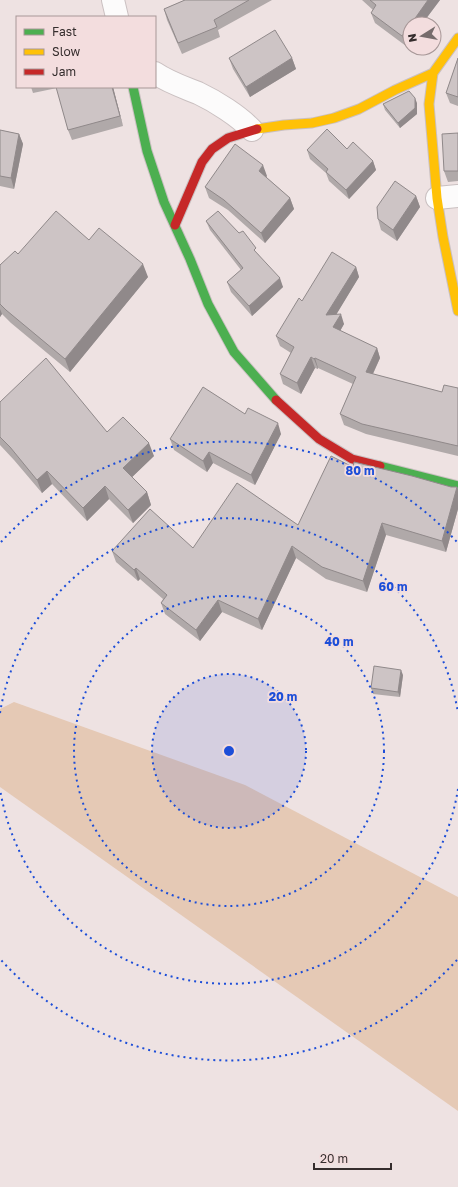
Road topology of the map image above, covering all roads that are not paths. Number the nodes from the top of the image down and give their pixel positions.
1 (113, 0) edge
2 (117, 16) edge
3 (458, 38) edge
4 (434, 72) junction
5 (156, 74) edge
6 (133, 88) edge
7 (252, 130) junction
8 (448, 197) edge
9 (175, 225) junction
10 (458, 311) edge
11 (458, 486) edge

1 - 2 street
3 - 4 street
4 - 7 street
4 - 8 street
5 - 7 street
6 - 9 street
7 - 9 street
8 - 10 street
9 - 11 street

